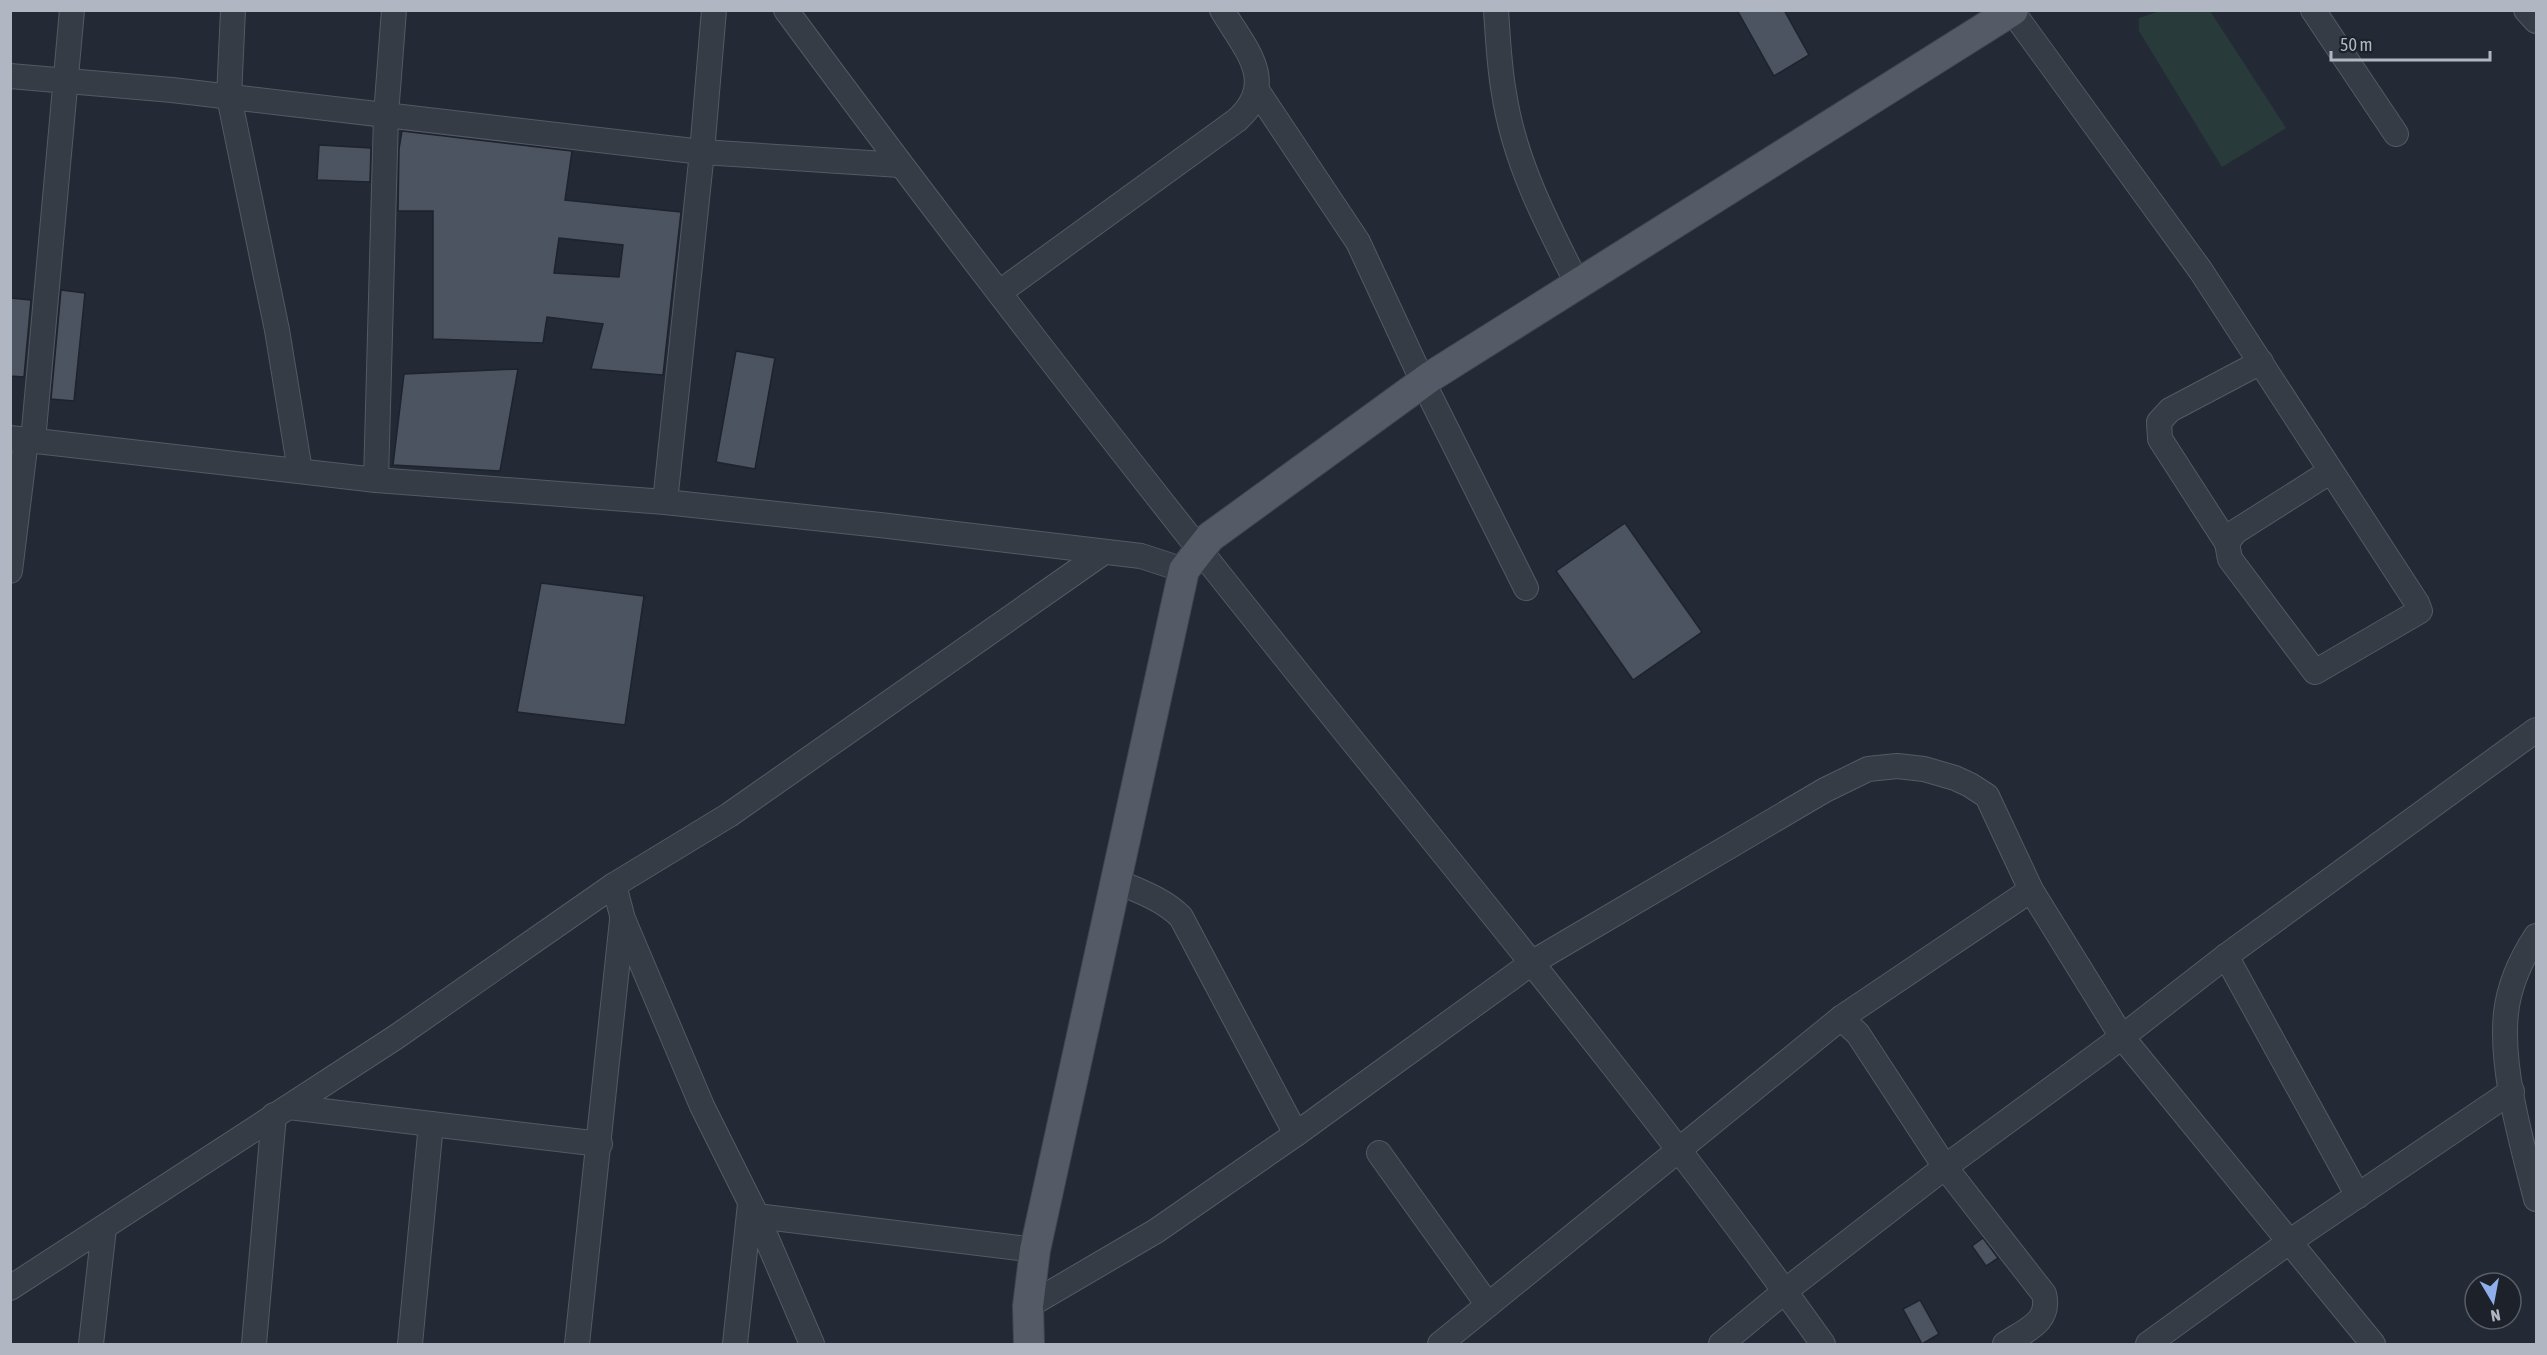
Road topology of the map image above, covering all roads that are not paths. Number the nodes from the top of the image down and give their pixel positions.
1 (72, 10) edge
2 (233, 10) edge
3 (394, 10) edge
4 (714, 10) edge
5 (786, 10) edge
6 (1222, 10) edge
7 (1496, 10) edge
8 (2313, 10) edge
9 (2526, 10) edge
10 (2014, 11) edge
11 (2536, 21) edge
12 (10, 76) edge
13 (64, 81) junction
14 (1258, 92) junction
15 (229, 97) junction
16 (386, 115) junction
17 (2396, 134) dead end
18 (702, 152) junction
19 (900, 165) junction
20 (1578, 285) junction
21 (1000, 292) junction
22 (2260, 362) junction
23 (1423, 382) junction
24 (23, 440) edge
25 (300, 471) junction
26 (2331, 471) junction
27 (376, 480) junction
28 (665, 502) junction
29 (2227, 543) junction
30 (1104, 552) junction
31 (1191, 559) junction
32 (10, 571) edge
33 (1526, 588) dead end
34 (2536, 730) edge
35 (1116, 881) junction
36 (614, 885) junction
37 (2031, 890) junction
38 (623, 919) junction
39 (2536, 936) edge
40 (2226, 956) junction
41 (1533, 963) junction
42 (1841, 1018) junction
43 (2122, 1037) junction
44 (2512, 1091) junction
45 (281, 1111) junction
46 (431, 1124) junction
47 (1296, 1134) junction
48 (600, 1144) junction
49 (1679, 1148) junction
50 (1379, 1153) dead end
51 (1945, 1167) junction
52 (2358, 1196) junction
53 (2536, 1199) edge
54 (754, 1209) junction
55 (104, 1228) junction
56 (2289, 1242) junction
57 (1035, 1250) junction
58 (10, 1287) edge
59 (1785, 1291) junction
60 (1488, 1305) junction
61 (1028, 1306) junction
62 (91, 1344) edge
63 (254, 1344) edge
64 (410, 1344) edge
65 (577, 1344) edge
66 (735, 1344) edge
67 (812, 1344) edge
68 (1029, 1344) edge
69 (1440, 1344) edge
70 (1721, 1344) edge
71 (1823, 1344) edge
72 (2005, 1344) edge
73 (2148, 1344) edge
74 (2373, 1344) edge

1 - 13 street
2 - 15 street
3 - 16 street
4 - 18 street
5 - 19 street
6 - 14 street
7 - 20 street
8 - 17 street
9 - 11 street
10 - 20 main road
10 - 22 street
12 - 13 street
13 - 15 street
13 - 24 street
14 - 21 street
14 - 23 street
15 - 16 street
15 - 25 street
16 - 18 street
16 - 27 street
18 - 19 street
18 - 28 street
19 - 21 street
20 - 23 main road
21 - 31 street
22 - 26 street
22 - 29 street
23 - 31 main road
23 - 33 street
24 - 25 street
24 - 32 street
25 - 27 street
26 - 29 street
26 - 29 street
27 - 28 street
28 - 30 street
30 - 31 street
30 - 36 street
31 - 35 main road
31 - 41 street
34 - 40 street
35 - 47 street
35 - 57 main road
36 - 38 street
36 - 45 street
37 - 41 street
37 - 42 street
37 - 43 street
38 - 48 street
38 - 54 street
39 - 44 street
40 - 43 street
40 - 52 street
41 - 47 street
41 - 49 street
42 - 49 street
42 - 51 street
43 - 51 street
43 - 56 street
44 - 52 street
44 - 53 street
45 - 46 street
45 - 55 street
45 - 63 street
46 - 48 street
46 - 64 street
47 - 61 street
48 - 65 street
49 - 59 street
49 - 60 street
50 - 60 street
51 - 59 street
51 - 72 street
52 - 56 street
54 - 57 street
54 - 66 street
54 - 67 street
55 - 58 street
55 - 62 street
56 - 73 street
56 - 74 street
57 - 61 main road
59 - 70 street
59 - 71 street
60 - 69 street
61 - 68 main road

